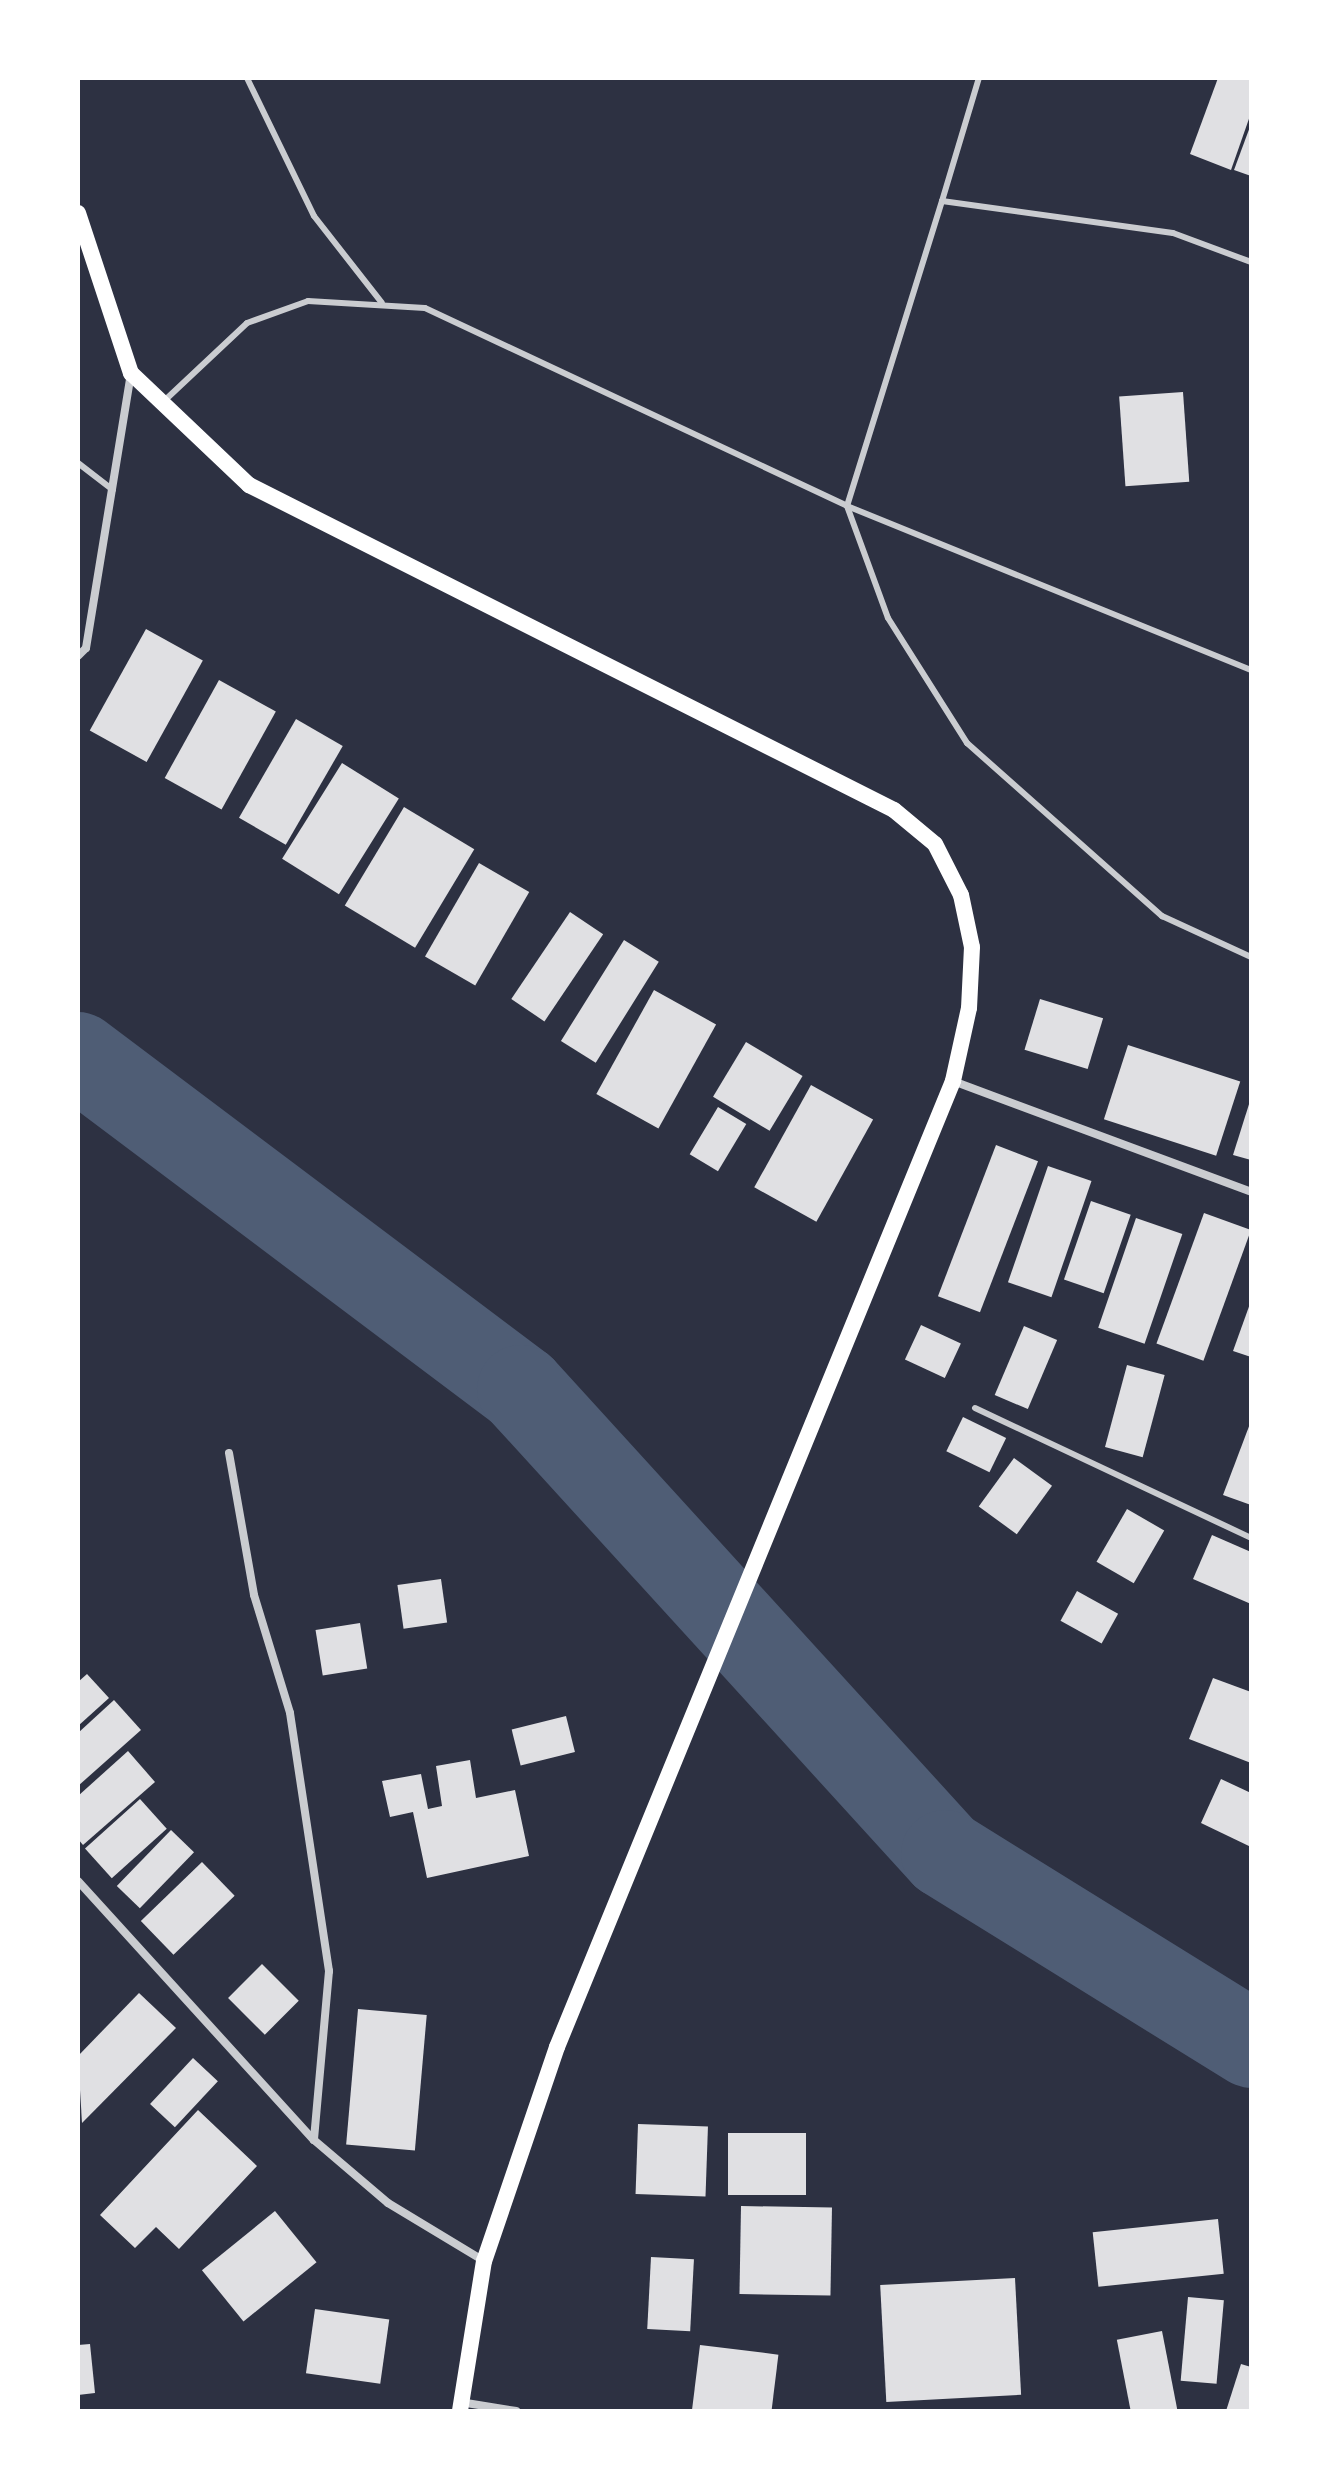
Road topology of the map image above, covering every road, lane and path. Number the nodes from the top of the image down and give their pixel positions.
1 (247, 78) edge
2 (979, 78) edge
3 (942, 201) junction
4 (78, 213) edge
5 (1251, 262) edge
6 (382, 303) junction
7 (131, 373) junction
8 (163, 402) junction
9 (78, 463) edge
10 (113, 490) junction
11 (847, 506) junction
12 (78, 656) edge
13 (1251, 670) edge
14 (1251, 957) edge
15 (953, 1081) junction
16 (1251, 1192) edge
17 (975, 1408) dead end
18 (229, 1453) dead end
19 (1251, 1538) edge
20 (78, 1881) edge
21 (314, 2140) junction
22 (484, 2261) junction
23 (459, 2406) edge
24 (516, 2411) edge

1 - 6 lane
2 - 3 lane
3 - 5 lane
3 - 11 lane
4 - 7 main road
6 - 8 lane
6 - 11 lane
7 - 8 main road
7 - 10 street
8 - 15 main road
9 - 10 lane
10 - 12 street
11 - 13 lane
11 - 14 lane
15 - 16 street
15 - 22 main road
17 - 19 lane
18 - 21 street
20 - 21 street
21 - 22 street
22 - 23 main road
23 - 24 street

